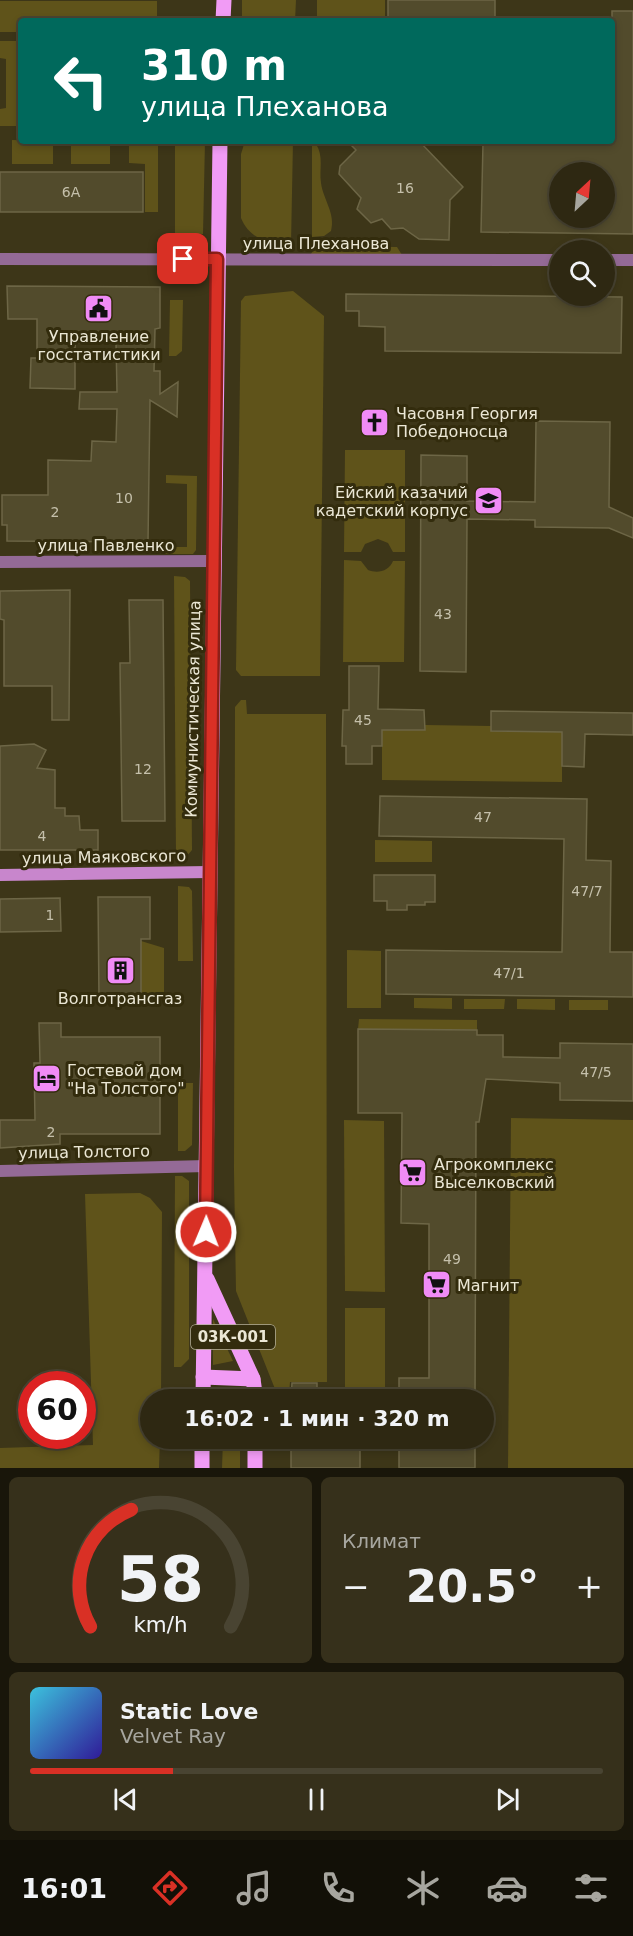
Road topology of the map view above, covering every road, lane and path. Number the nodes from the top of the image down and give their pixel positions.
1 (224, 0) edge
2 (223, 18) edge
3 (220, 144) edge
4 (0, 259) edge
5 (217, 259) junction
6 (549, 260) edge
7 (615, 260) edge
8 (633, 260) edge
9 (212, 561) junction
10 (0, 562) edge
11 (209, 873) junction
12 (0, 875) edge
13 (207, 1166) junction
14 (0, 1171) edge
15 (205, 1276) junction
16 (203, 1377) junction
17 (253, 1379) junction
18 (203, 1389) edge
19 (254, 1389) edge
20 (202, 1449) edge
21 (255, 1449) edge
22 (202, 1468) edge
23 (255, 1468) edge

1 - 2 main road
3 - 5 main road, Коммунистическая улица
4 - 5 street, улица Плеханова
5 - 6 street, улица Плеханова
5 - 9 main road, Коммунистическая улица
7 - 8 street
9 - 10 street, улица Павленко
9 - 11 main road, Коммунистическая улица
11 - 12 street, улица Маяковского
11 - 13 main road, Коммунистическая улица / 03К-001
13 - 14 street, улица Толстого
13 - 15 main road, Коммунистическая улица / 03К-001
15 - 16 main road, Коммунистическая улица / 03К-001
15 - 17 main road, Коммунистическая улица / 03К-001
16 - 17 main road
16 - 18 main road, Коммунистическая улица / 03К-001
17 - 19 main road, Коммунистическая улица / 03К-001
20 - 22 main road
21 - 23 main road

